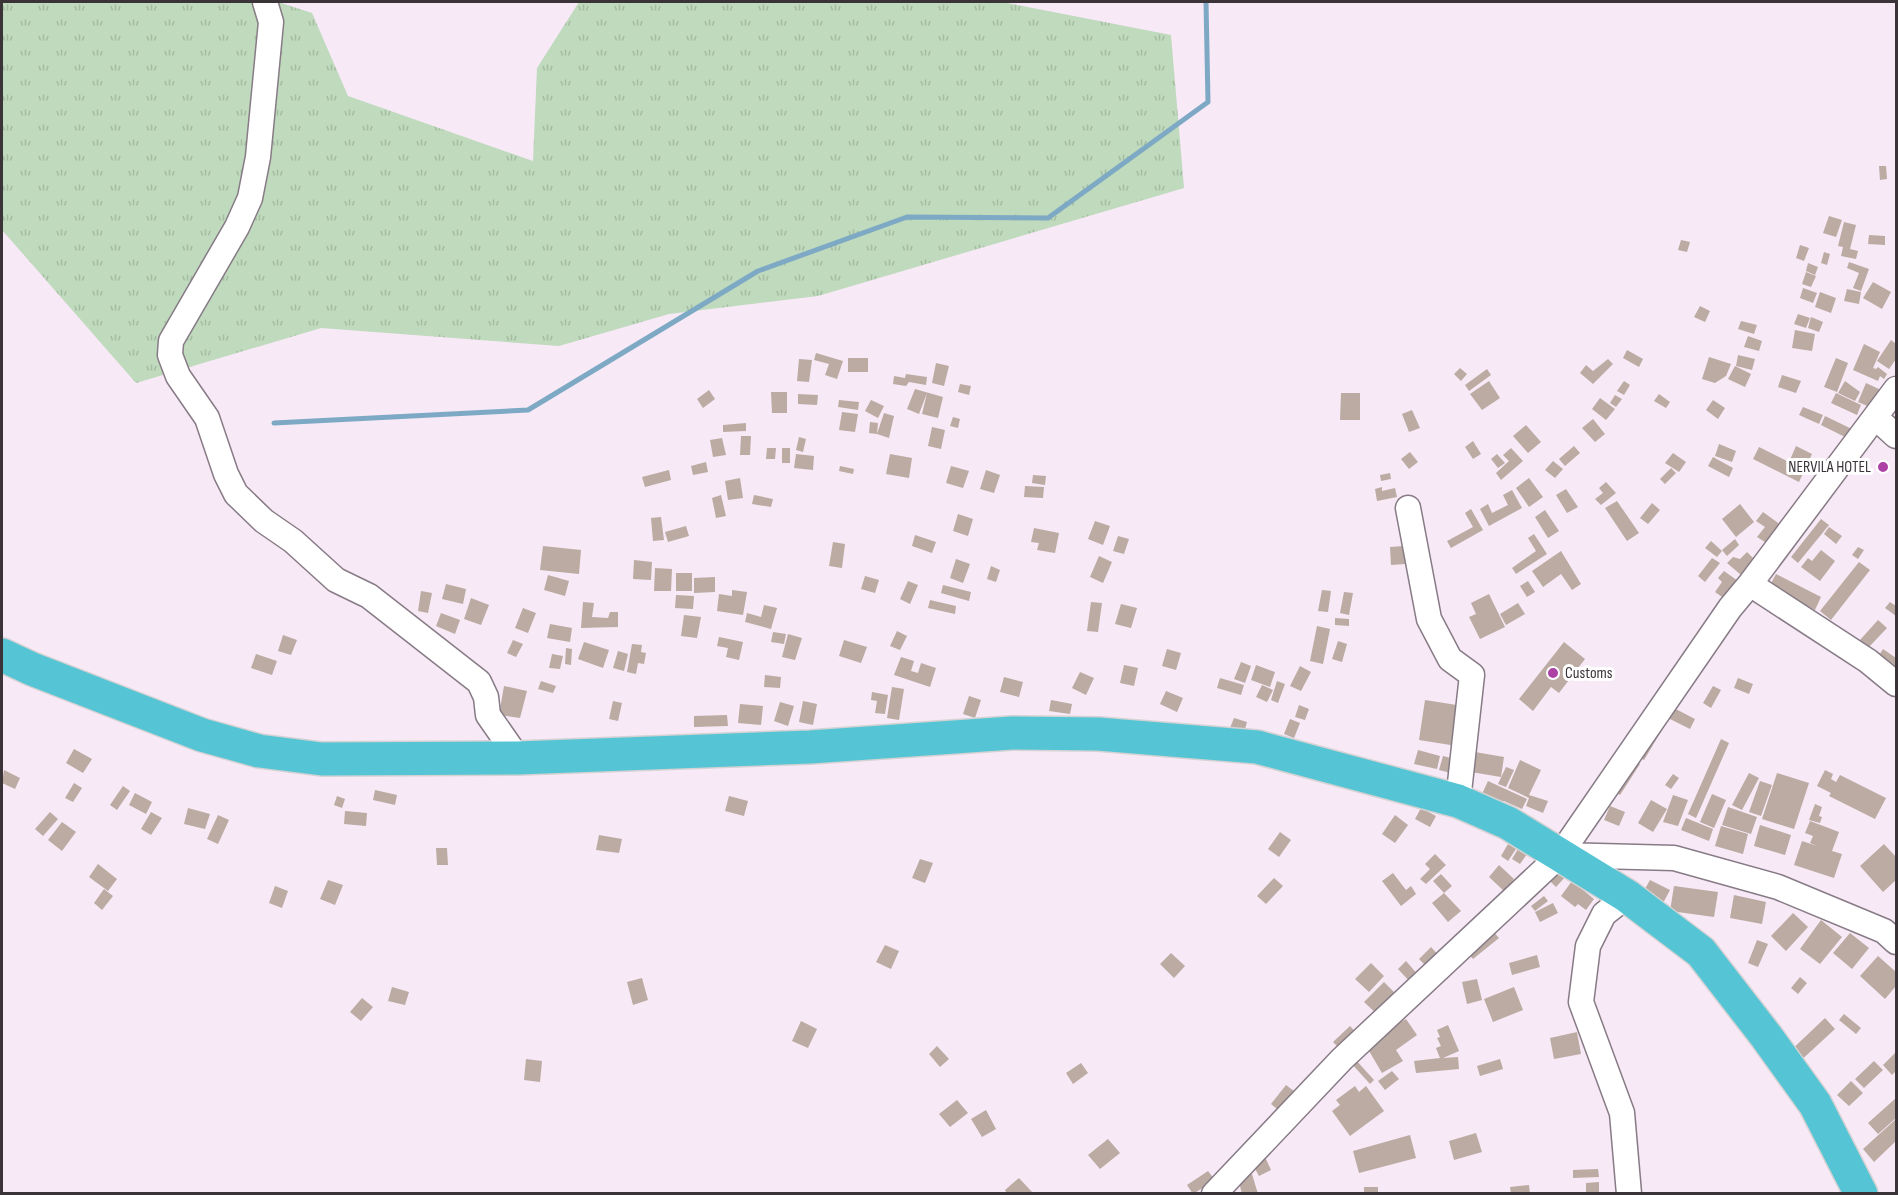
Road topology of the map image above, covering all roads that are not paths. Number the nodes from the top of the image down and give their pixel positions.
1 (265, 2) edge
2 (1896, 389) edge
3 (1875, 417) junction
4 (1896, 436) edge
5 (1408, 508) dead end
6 (1750, 584) junction
7 (2, 656) edge
8 (1896, 684) edge
9 (518, 758) junction
10 (1458, 801) junction
11 (1560, 855) junction
12 (1627, 896) junction
13 (1896, 942) edge
14 (1214, 1194) edge
15 (1629, 1194) edge
16 (1861, 1194) edge

1 - 9 street
2 - 3 street
3 - 4 street
3 - 6 street
5 - 10 street
6 - 8 street
6 - 11 street
7 - 9 highway
9 - 10 highway
10 - 11 highway
11 - 12 highway
11 - 13 street
11 - 14 street
12 - 15 street
12 - 16 highway

